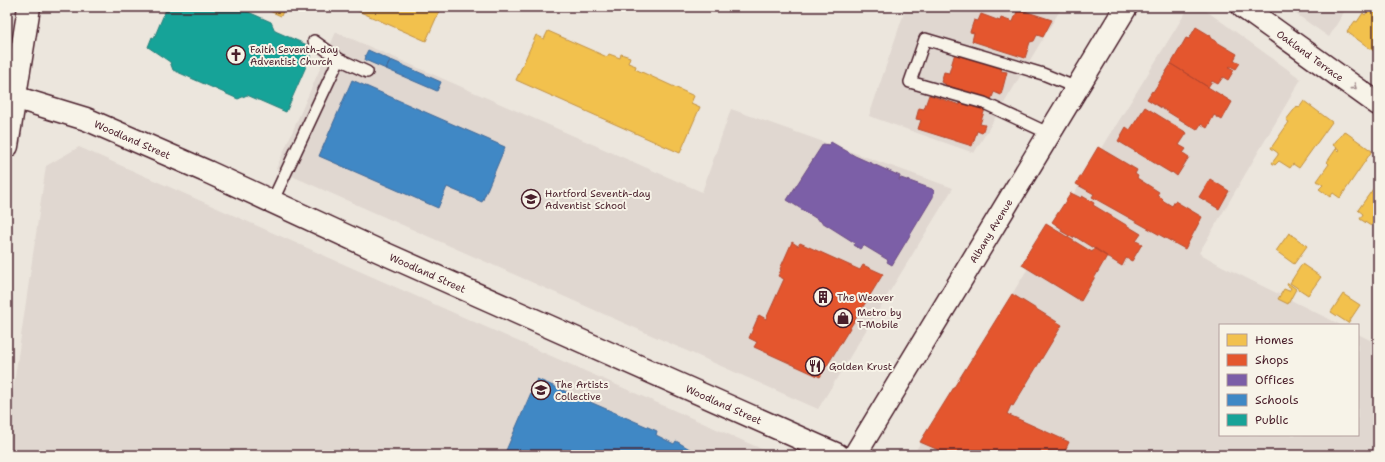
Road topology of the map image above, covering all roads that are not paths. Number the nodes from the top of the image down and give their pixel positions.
1 (29, 7) edge
2 (1126, 7) edge
3 (1243, 7) edge
4 (314, 41) dead end
5 (339, 59) junction
6 (367, 72) dead end
7 (1077, 88) junction
8 (11, 101) edge
9 (1378, 104) edge
10 (1050, 134) junction
11 (7, 146) edge
12 (272, 202) junction
13 (838, 455) edge
14 (855, 455) edge

1 - 8 main road
2 - 7 main road, Albany Avenue
3 -> 9 main road, Oakland Terrace
4 - 5 lane
5 - 6 lane
5 - 12 lane
7 - 10 main road, Albany Avenue
7 - 10 lane
8 - 11 main road
8 - 12 main road, Woodland Street
10 - 14 main road, Albany Avenue
12 - 13 main road, Woodland Street

